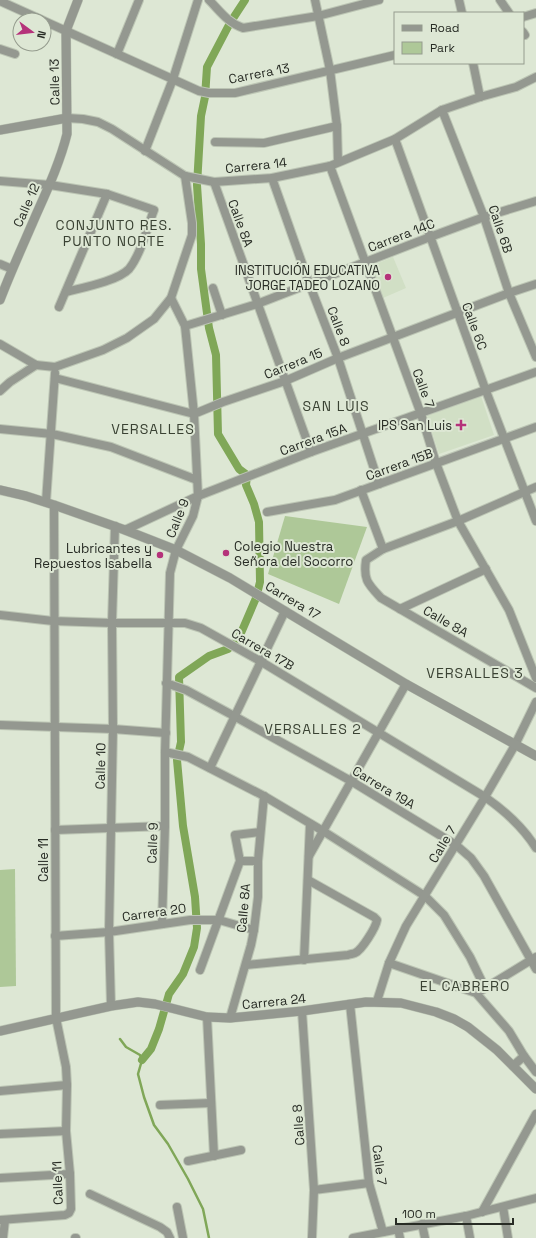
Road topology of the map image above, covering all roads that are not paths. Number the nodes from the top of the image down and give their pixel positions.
1 (139, 0) edge
2 (198, 0) edge
3 (209, 0) edge
4 (315, 0) edge
5 (379, 0) edge
6 (459, 0) edge
7 (500, 0) edge
8 (0, 1) edge
9 (76, 1) edge
10 (25, 12) edge
11 (462, 12) edge
12 (508, 12) edge
13 (536, 13) edge
14 (318, 16) junction
15 (524, 17) edge
16 (52, 24) edge
17 (66, 31) junction
18 (0, 49) edge
19 (15, 54) dead end
20 (117, 54) junction
21 (394, 55) edge
22 (472, 64) edge
23 (330, 70) junction
24 (173, 79) junction
25 (535, 80) edge
26 (480, 97) junction
27 (442, 110) junction
28 (67, 118) junction
29 (337, 126) junction
30 (1, 128) edge
31 (394, 139) junction
32 (215, 142) dead end
33 (145, 151) junction
34 (334, 164) junction
35 (185, 176) junction
36 (272, 178) junction
37 (0, 181) edge
38 (214, 182) junction
39 (50, 185) junction
40 (107, 194) junction
41 (536, 201) edge
42 (484, 217) junction
43 (430, 236) junction
44 (365, 262) junction
45 (0, 264) edge
46 (12, 269) junction
47 (309, 283) junction
48 (536, 284) edge
49 (213, 288) dead end
50 (66, 292) junction
51 (509, 293) junction
52 (171, 298) junction
53 (0, 300) edge
54 (257, 304) junction
55 (59, 307) dead end
56 (458, 314) junction
57 (222, 315) junction
58 (185, 326) junction
59 (392, 338) junction
60 (0, 344) edge
61 (536, 356) edge
62 (338, 358) junction
63 (36, 365) junction
64 (55, 367) junction
65 (536, 372) edge
66 (55, 378) junction
67 (285, 381) junction
68 (0, 391) edge
69 (486, 391) junction
70 (194, 414) junction
71 (421, 414) junction
72 (536, 427) edge
73 (0, 429) edge
74 (52, 434) junction
75 (363, 434) junction
76 (504, 439) junction
77 (311, 452) junction
78 (436, 463) junction
79 (197, 480) junction
80 (379, 484) junction
81 (536, 487) edge
82 (0, 490) edge
83 (361, 490) junction
84 (524, 491) junction
85 (198, 496) junction
86 (50, 504) junction
87 (267, 512) dead end
88 (458, 521) junction
89 (536, 521) edge
90 (115, 526) junction
91 (125, 530) junction
92 (383, 549) junction
93 (176, 550) junction
94 (486, 569) junction
95 (400, 609) junction
96 (285, 611) junction
97 (0, 615) edge
98 (54, 621) junction
99 (169, 622) junction
100 (112, 623) junction
101 (260, 661) junction
102 (536, 678) edge
103 (166, 683) junction
104 (406, 684) junction
105 (536, 688) edge
106 (536, 702) edge
107 (234, 716) junction
108 (0, 725) edge
109 (55, 728) junction
110 (112, 729) junction
111 (379, 732) junction
112 (166, 733) junction
113 (515, 745) junction
114 (165, 752) junction
115 (536, 756) edge
116 (210, 768) junction
117 (351, 781) junction
118 (264, 796) junction
119 (485, 797) junction
120 (310, 824) junction
121 (165, 826) junction
122 (112, 828) junction
123 (55, 830) junction
124 (323, 831) junction
125 (260, 832) junction
126 (456, 845) junction
127 (536, 848) edge
128 (310, 856) junction
129 (240, 861) junction
130 (258, 861) junction
131 (308, 880) junction
132 (425, 896) junction
133 (219, 920) junction
134 (162, 924) junction
135 (254, 930) junction
136 (109, 932) junction
137 (55, 936) junction
138 (533, 958) edge
139 (304, 960) junction
140 (389, 963) junction
141 (246, 965) junction
142 (536, 969) edge
143 (200, 970) dead end
144 (485, 988) junction
145 (476, 993) junction
146 (377, 1002) junction
147 (350, 1004) junction
148 (111, 1006) junction
149 (302, 1011) junction
150 (207, 1017) junction
151 (56, 1018) junction
152 (230, 1018) junction
153 (0, 1031) edge
154 (524, 1056) junction
155 (513, 1066) junction
156 (536, 1072) edge
157 (534, 1083) edge
158 (67, 1086) junction
159 (0, 1091) edge
160 (211, 1103) junction
161 (160, 1105) dead end
162 (536, 1114) edge
163 (66, 1131) junction
164 (0, 1134) edge
165 (241, 1150) dead end
166 (214, 1156) junction
167 (188, 1161) dead end
168 (70, 1174) junction
169 (0, 1178) edge
170 (370, 1183) junction
171 (314, 1190) junction
172 (90, 1194) dead end
173 (536, 1198) edge
174 (177, 1207) dead end
175 (503, 1207) junction
176 (482, 1212) junction
177 (466, 1216) junction
178 (2, 1220) edge
179 (422, 1224) junction
180 (398, 1229) junction
181 (383, 1232) junction
182 (3, 1238) edge
183 (170, 1238) edge
184 (183, 1238) edge
185 (312, 1238) edge
186 (353, 1238) edge
187 (400, 1238) edge
188 (425, 1238) edge
189 (470, 1238) edge
190 (508, 1238) edge

1 - 20 street
2 - 24 street
3 - 14 street
4 - 14 street, Calle 7
5 - 14 street
6 - 11 street
7 - 12 street
8 - 10 street, Carrera 13
9 - 17 street, Calle 13
13 - 15 street
14 - 23 street, Calle 7
16 - 17 street, Carrera 13
17 - 20 street, Carrera 13
17 - 28 street, Calle 13
18 - 19 street
20 - 24 street, Carrera 13
21 - 23 street, Carrera 13
22 - 26 street
23 - 24 street, Carrera 13
23 - 29 street, Calle 7
24 - 33 street
25 - 26 street, Carrera 14
26 - 27 street, Carrera 14
27 - 31 street, Carrera 14
27 - 42 street, Calle 6B
28 - 30 street, Carrera 14
28 - 33 street, Carrera 14
28 - 39 street, Calle 12
29 - 32 street
29 - 34 street, Calle 7
31 - 34 street, Carrera 14
31 - 43 street, Calle 6C
33 - 35 street, Carrera 14
34 - 36 street, Carrera 14
34 - 44 street, Calle 7
35 - 38 street, Carrera 14
35 - 52 street
36 - 38 street, Carrera 14
36 - 47 street, Calle 8
37 - 39 street
38 - 54 street, Calle 8A
39 - 40 street
39 - 46 street, Calle 12
40 - 50 street
40 - 50 street
41 - 42 street, Carrera 14C
42 - 43 street, Carrera 14C
42 - 51 street, Calle 6B
43 - 44 street, Carrera 14C
43 - 56 street, Calle 6C
44 - 47 street, Carrera 14C
44 - 59 street, Calle 7
45 - 46 street
46 - 53 street, Calle 12
47 - 54 street, Carrera 14C
47 - 62 street, Calle 8
48 - 51 street, Carrera 15
49 - 57 street
50 - 55 street
51 - 56 street, Carrera 15
51 - 61 street, Calle 6B
52 - 58 street, Calle 9
52 - 64 street
54 - 57 street, Carrera 14C
54 - 67 street, Calle 8A
56 - 59 street, Carrera 15
56 - 69 street, Calle 6C
57 - 58 street, Carrera 14C
58 - 70 street, Calle 9
59 - 62 street, Carrera 15
59 - 71 street, Calle 7
60 - 63 street
62 - 67 street, Carrera 15
62 - 75 street, Calle 8
63 - 64 street
63 - 68 street
64 - 66 street, Calle 11
65 - 69 street, Carrera 15A
66 - 70 street
66 - 74 street, Calle 11
67 - 70 street, Carrera 15
67 - 77 street, Calle 8A
69 - 71 street, Carrera 15A
69 - 76 street, Calle 6C
70 - 79 street, Calle 9
71 - 75 street, Carrera 15A
71 - 78 street, Calle 7
72 - 76 street, Carrera 15B
73 - 74 street
74 - 79 street
74 - 86 street, Calle 11
75 - 77 street, Carrera 15A
75 - 80 street, Calle 8
76 - 78 street, Carrera 15B
76 - 84 street, Calle 6C
77 - 85 street, Carrera 15A
78 - 80 street, Carrera 15B
78 - 88 street, Calle 7
79 - 85 street, Calle 9
80 - 83 street, Carrera 15B
81 - 84 street
82 - 86 street, Carrera 17
83 - 87 street, Carrera 15B
83 - 92 street
84 - 88 street
84 - 89 street, Calle 6C
85 - 91 street, Carrera 15A
85 - 93 street, Calle 9
86 - 90 street, Carrera 17
86 - 98 street, Calle 11
88 - 92 street
88 - 94 street, Calle 7
90 - 91 street, Carrera 17
90 - 100 street, Calle 10
91 - 93 street, Carrera 17
92 - 95 street, Calle 8A
93 - 96 street, Carrera 17
93 - 99 street, Calle 9
94 - 95 street
94 - 102 street, Calle 7
95 - 105 street, Calle 8A
96 - 101 street
96 - 104 street, Carrera 17
97 - 98 street, Carrera 17B
98 - 100 street, Carrera 17B
98 - 109 street, Calle 11
99 - 100 street, Carrera 17B
99 - 101 street, Carrera 17B
99 - 103 street, Calle 9
100 - 110 street, Calle 10
101 - 107 street
101 - 111 street, Carrera 17B
103 - 107 street, Carrera 19A
103 - 112 street, Calle 9
104 - 111 street
104 - 113 street, Carrera 17
106 - 113 street, Calle 7
107 - 116 street
107 - 117 street, Carrera 19A
108 - 109 street
109 - 110 street
109 - 123 street, Calle 11
110 - 112 street
110 - 122 street, Calle 10
111 - 117 street
111 - 119 street, Carrera 17B
112 - 114 street, Calle 9
113 - 115 street, Carrera 17
113 - 119 street, Calle 7
114 - 116 street
114 - 121 street, Calle 9
116 - 118 street
117 - 124 street
117 - 126 street, Carrera 19A
118 - 120 street
118 - 125 street, Calle 8A
119 - 126 street, Calle 7
119 - 127 street, Carrera 17B
120 - 124 street
120 - 128 street
121 - 122 street
121 - 134 street, Calle 9
122 - 123 street
122 - 136 street, Calle 10
123 - 137 street, Calle 11
124 - 128 street
124 - 132 street
125 - 129 street
125 - 130 street, Calle 8A
126 - 132 street, Calle 7
126 - 138 street, Carrera 19A
128 - 131 street
129 - 130 street
129 - 133 street
130 - 135 street, Calle 8A
131 - 139 street
131 - 139 street
132 - 140 street, Calle 7
132 - 144 street
133 - 134 street, Carrera 20
133 - 135 street, Carrera 20
133 - 143 street
134 - 136 street, Carrera 20
135 - 141 street, Calle 8A
136 - 137 street, Carrera 20
136 - 148 street, Calle 10
137 - 151 street, Calle 11
138 - 142 street, Carrera 19A
138 - 144 street
139 - 141 street
140 - 145 street
140 - 146 street, Calle 7
141 - 152 street, Calle 8A
144 - 145 street
145 - 154 street
146 - 147 street, Carrera 24
146 - 155 street, Carrera 24
147 - 149 street, Carrera 24
147 - 170 street, Calle 7
148 - 150 street, Carrera 24
148 - 151 street, Carrera 24
149 - 152 street, Carrera 24
149 - 171 street, Calle 8
150 - 152 street, Carrera 24
150 - 160 street
151 - 153 street, Carrera 24
151 - 158 street, Calle 11
154 - 155 street
154 - 156 street
155 - 157 street, Carrera 24
158 - 159 street
158 - 163 street, Calle 11
160 - 161 street
160 - 166 street
162 - 176 street
163 - 164 street
163 - 168 street, Calle 11
165 - 166 street
166 - 167 street
168 - 169 street
168 - 178 street, Calle 11
170 - 171 street
170 - 181 street, Calle 7
171 - 185 street, Calle 8
172 - 183 street
173 - 175 street
174 - 184 street
175 - 176 street
175 - 190 street
176 - 177 street
177 - 179 street
177 - 189 street
178 - 182 street
179 - 180 street
179 - 188 street
180 - 181 street
180 - 187 street
181 - 186 street

